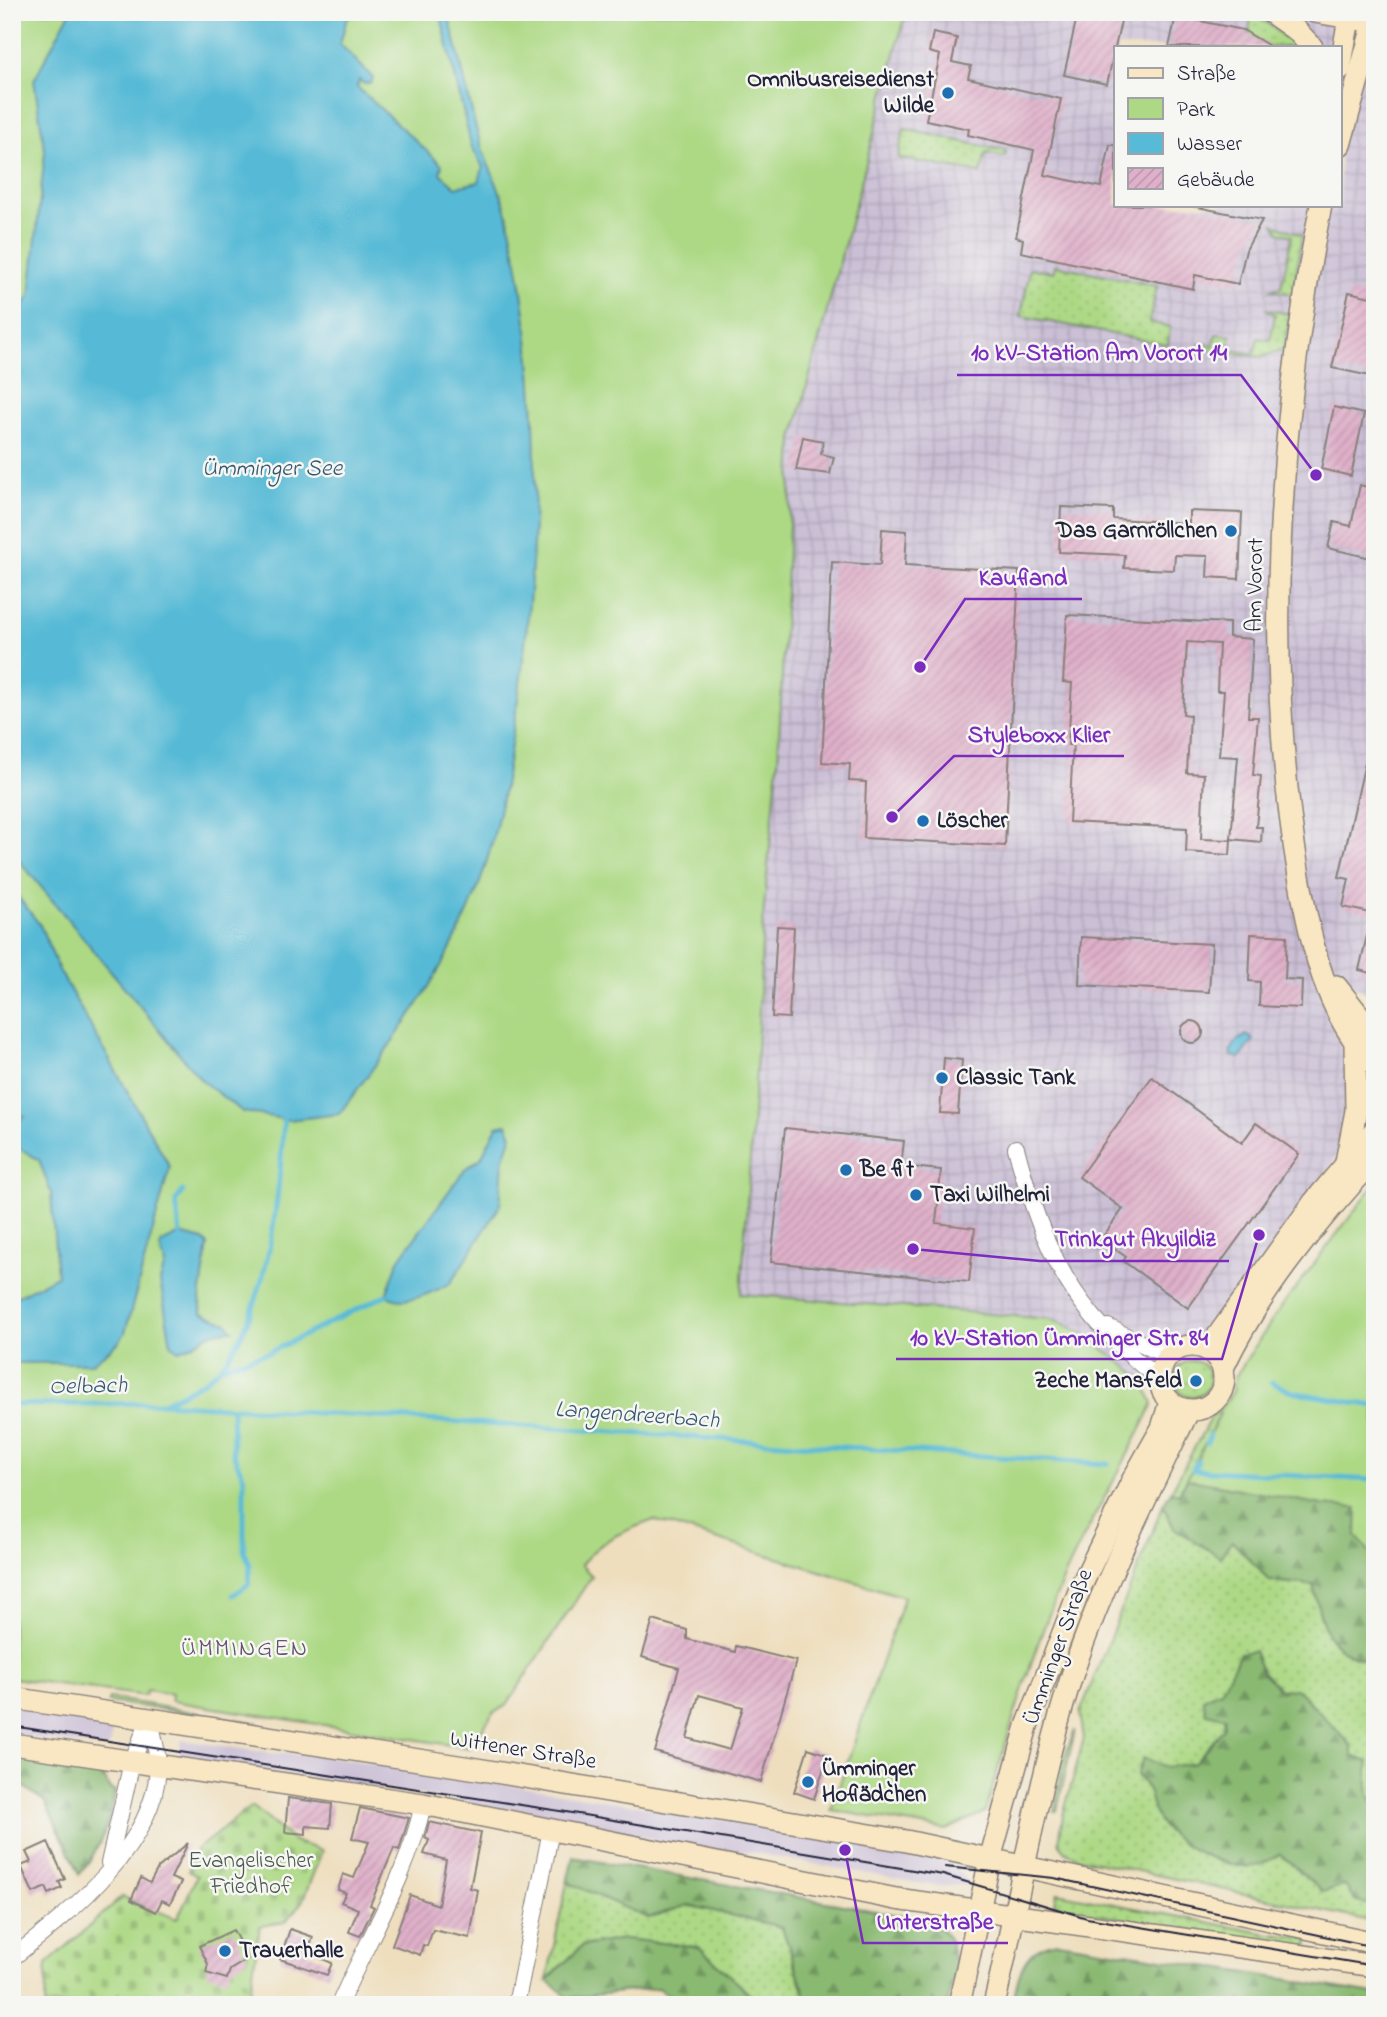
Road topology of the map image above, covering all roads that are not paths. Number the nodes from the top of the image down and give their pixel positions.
1 (1270, 12) edge
2 (1315, 12) edge
3 (1371, 12) edge
4 (1352, 15) edge
5 (1375, 22) edge
6 (1311, 46) edge
7 (1342, 60) edge
8 (1342, 138) edge
9 (1321, 206) edge
10 (1321, 965) junction
11 (1375, 1035) edge
12 (1354, 1043) junction
13 (1375, 1065) edge
14 (1375, 1130) edge
15 (1016, 1148) dead end
16 (1375, 1159) edge
17 (1346, 1164) junction
18 (1097, 1321) junction
19 (1205, 1348) junction
20 (1167, 1356) junction
21 (1223, 1368) junction
22 (1159, 1379) junction
23 (1180, 1406) junction
24 (12, 1699) edge
25 (149, 1718) junction
26 (12, 1744) edge
27 (132, 1762) junction
28 (158, 1765) junction
29 (424, 1804) junction
30 (551, 1830) junction
31 (990, 1859) junction
32 (1023, 1866) junction
33 (106, 1872) junction
34 (979, 1910) junction
35 (1014, 1914) junction
36 (1375, 1943) edge
37 (12, 1958) edge
38 (1375, 1966) edge
39 (339, 2005) edge
40 (516, 2005) edge
41 (959, 2005) edge
42 (994, 2005) edge

1 - 6 main road
2 - 4 main road
3 - 5 main road
4 - 5 main road
4 - 7 main road
5 - 8 main road
9 - 10 main road, Am Vorort
10 - 11 main road, Am Vorort
10 - 12 main road, Am Vorort
12 - 13 main road, Am Vorort
12 - 17 main road, Am Vorort
14 - 17 main road
15 - 18 street
16 - 21 main road
17 - 19 main road
18 - 20 street
18 - 22 street
19 - 20 main road
19 - 21 main road
20 - 22 main road
21 - 23 main road
22 - 23 main road
23 - 31 main road, Ümminger Straße
23 - 32 main road, Ümminger Straße
24 - 25 main road, Wittener Straße
25 - 27 street
25 - 28 street
25 - 31 main road, Wittener Straße
26 - 27 main road
27 - 28 main road
27 - 33 street
28 - 29 main road
28 - 33 street
29 - 30 main road
29 - 39 street
30 - 34 main road
30 - 40 street
31 - 32 main road, Wittener Straße
31 - 34 main road, Ümminger Straße
32 - 35 main road, Ümminger Straße
32 - 36 main road, Wittener Straße
33 - 37 street
34 - 35 main road
34 - 41 main road, Ümminger Straße
35 - 38 main road
35 - 42 main road, Ümminger Straße

